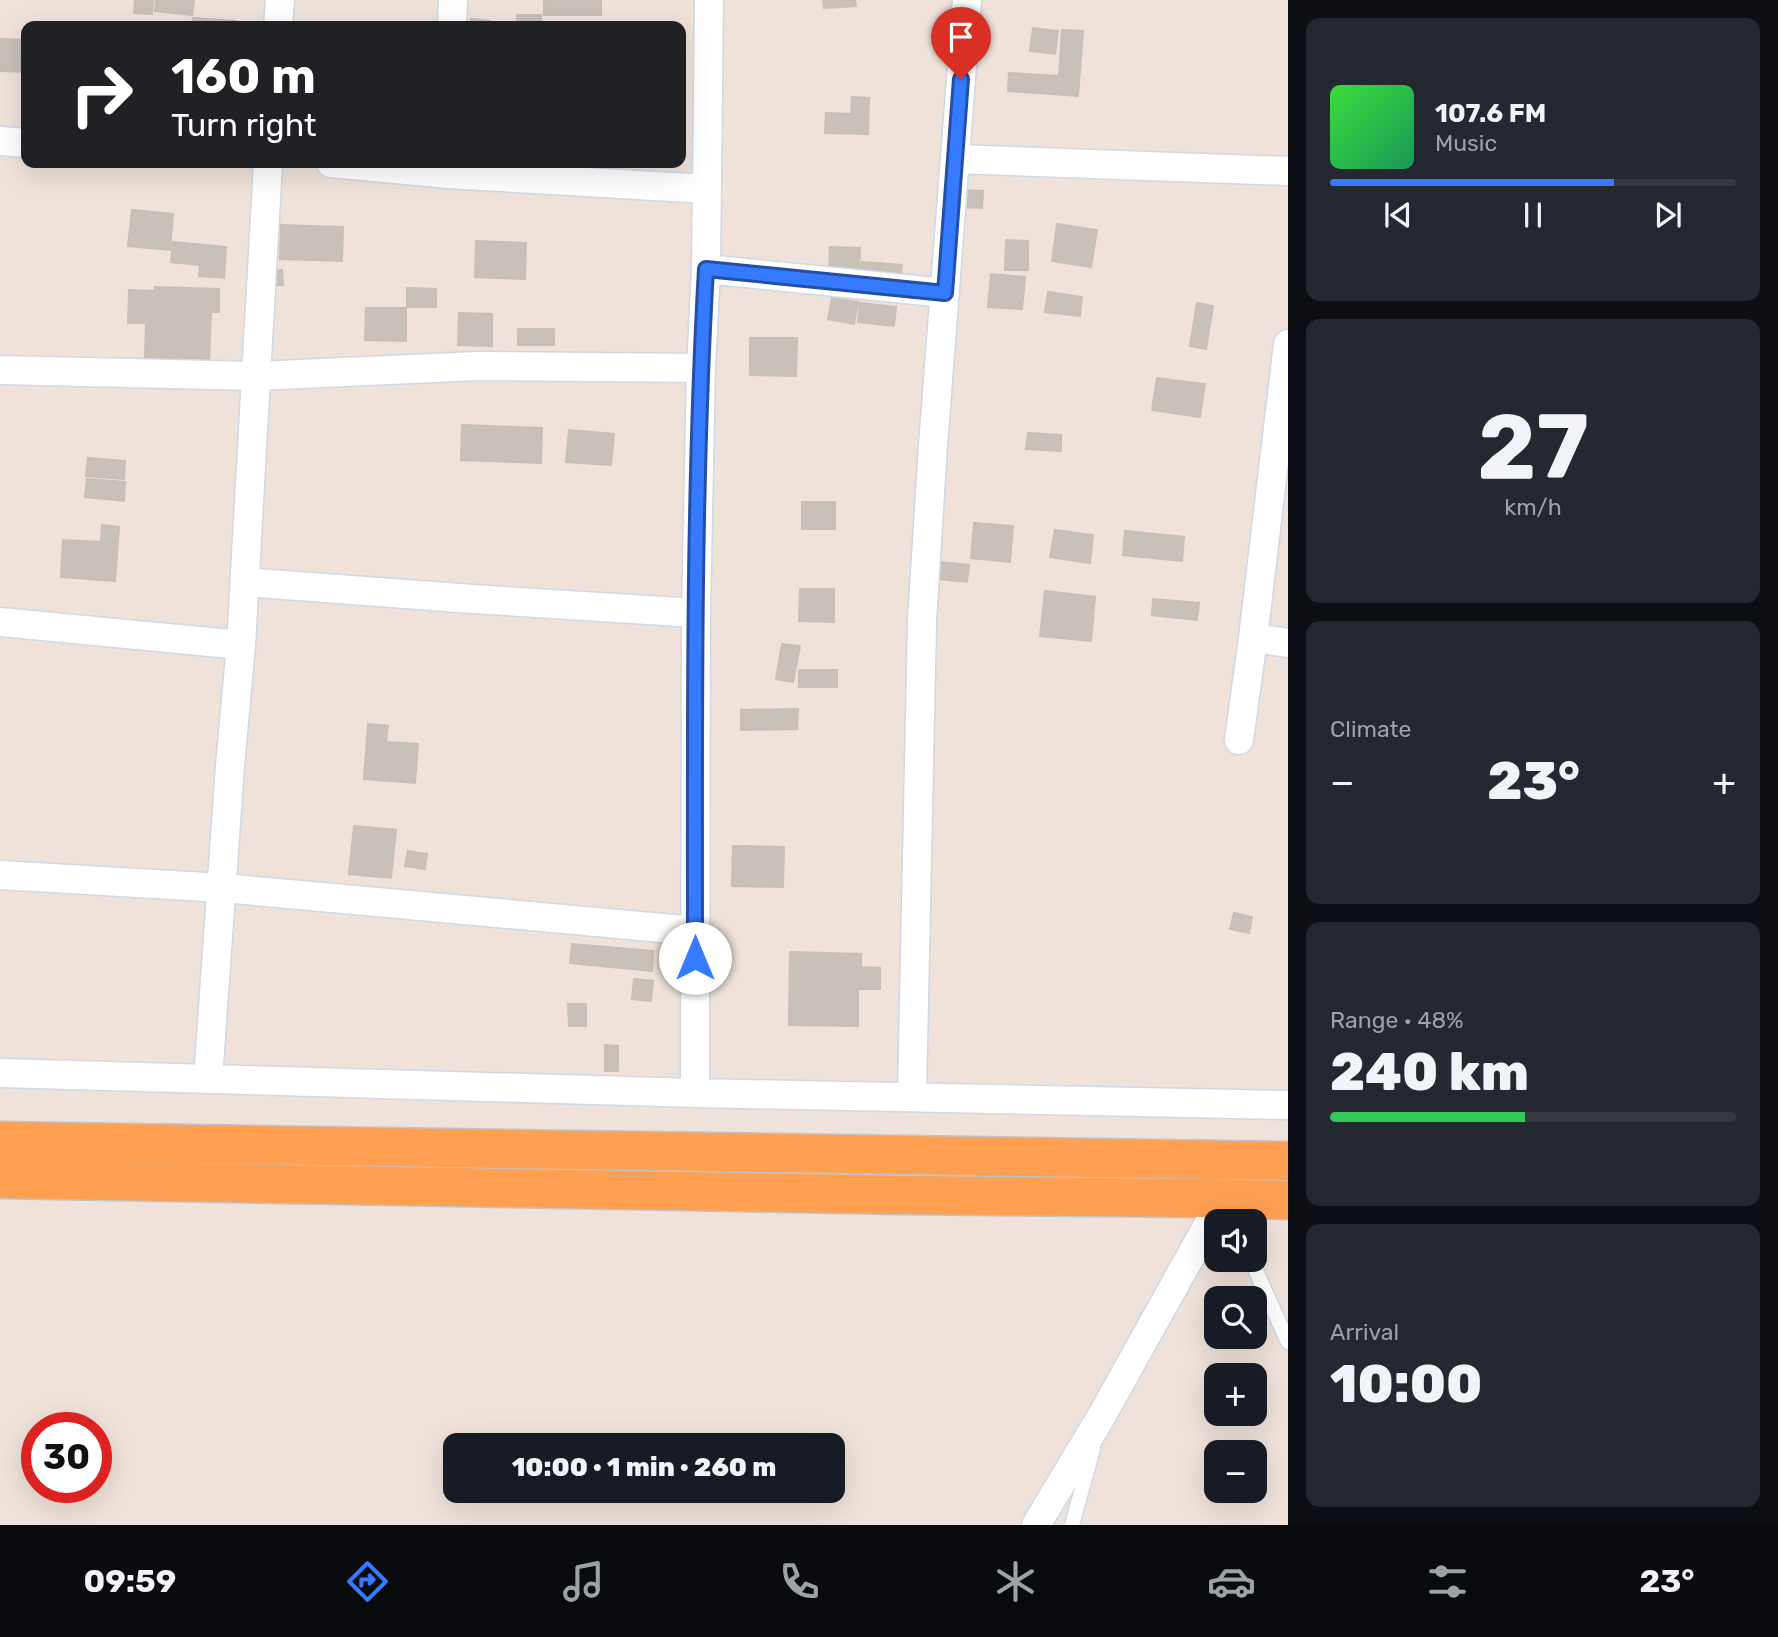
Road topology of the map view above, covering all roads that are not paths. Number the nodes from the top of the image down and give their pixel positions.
1 (279, 0) edge
2 (453, 0) edge
3 (709, 0) edge
4 (967, 0) edge
5 (278, 21) edge
6 (452, 21) edge
7 (0, 141) edge
8 (21, 143) edge
9 (955, 159) junction
10 (268, 168) edge
11 (449, 168) edge
12 (1288, 171) edge
13 (708, 189) junction
14 (706, 269) junction
15 (945, 293) junction
16 (1288, 344) edge
17 (701, 368) junction
18 (0, 370) edge
19 (256, 376) junction
20 (245, 582) junction
21 (696, 613) junction
22 (0, 622) edge
23 (1253, 638) junction
24 (1288, 643) edge
25 (241, 645) junction
26 (1239, 740) dead end
27 (0, 875) edge
28 (223, 888) junction
29 (695, 931) junction
30 (0, 1073) edge
31 (208, 1079) junction
32 (695, 1093) junction
33 (912, 1097) junction
34 (1288, 1105) edge
35 (0, 1141) edge
36 (1288, 1161) edge
37 (0, 1179) edge
38 (1288, 1200) edge
39 (1226, 1204) junction
40 (1256, 1272) edge
41 (1288, 1342) edge
42 (1101, 1417) junction
43 (1036, 1525) edge
44 (1072, 1525) edge

1 - 5 street
2 - 6 street
3 - 13 street
4 - 9 street
7 - 8 street
9 - 12 street
9 - 15 street
10 - 19 street
11 - 13 street
13 - 14 street
14 - 15 street
14 - 17 street
15 - 33 street
16 - 23 street
17 - 19 street
17 - 21 street
18 - 19 street
19 - 20 street
20 - 21 street
20 - 25 street
21 - 29 street
22 - 25 street
23 - 24 street
23 - 26 street
25 - 28 street
27 - 28 street
28 - 29 street
28 - 31 street
29 - 32 street
30 - 31 street
31 - 32 street
32 - 33 street
33 - 34 street
35 - 36 highway
37 - 39 highway
38 - 39 highway
39 - 42 street
40 - 41 lane
42 - 43 street
42 - 44 lane

